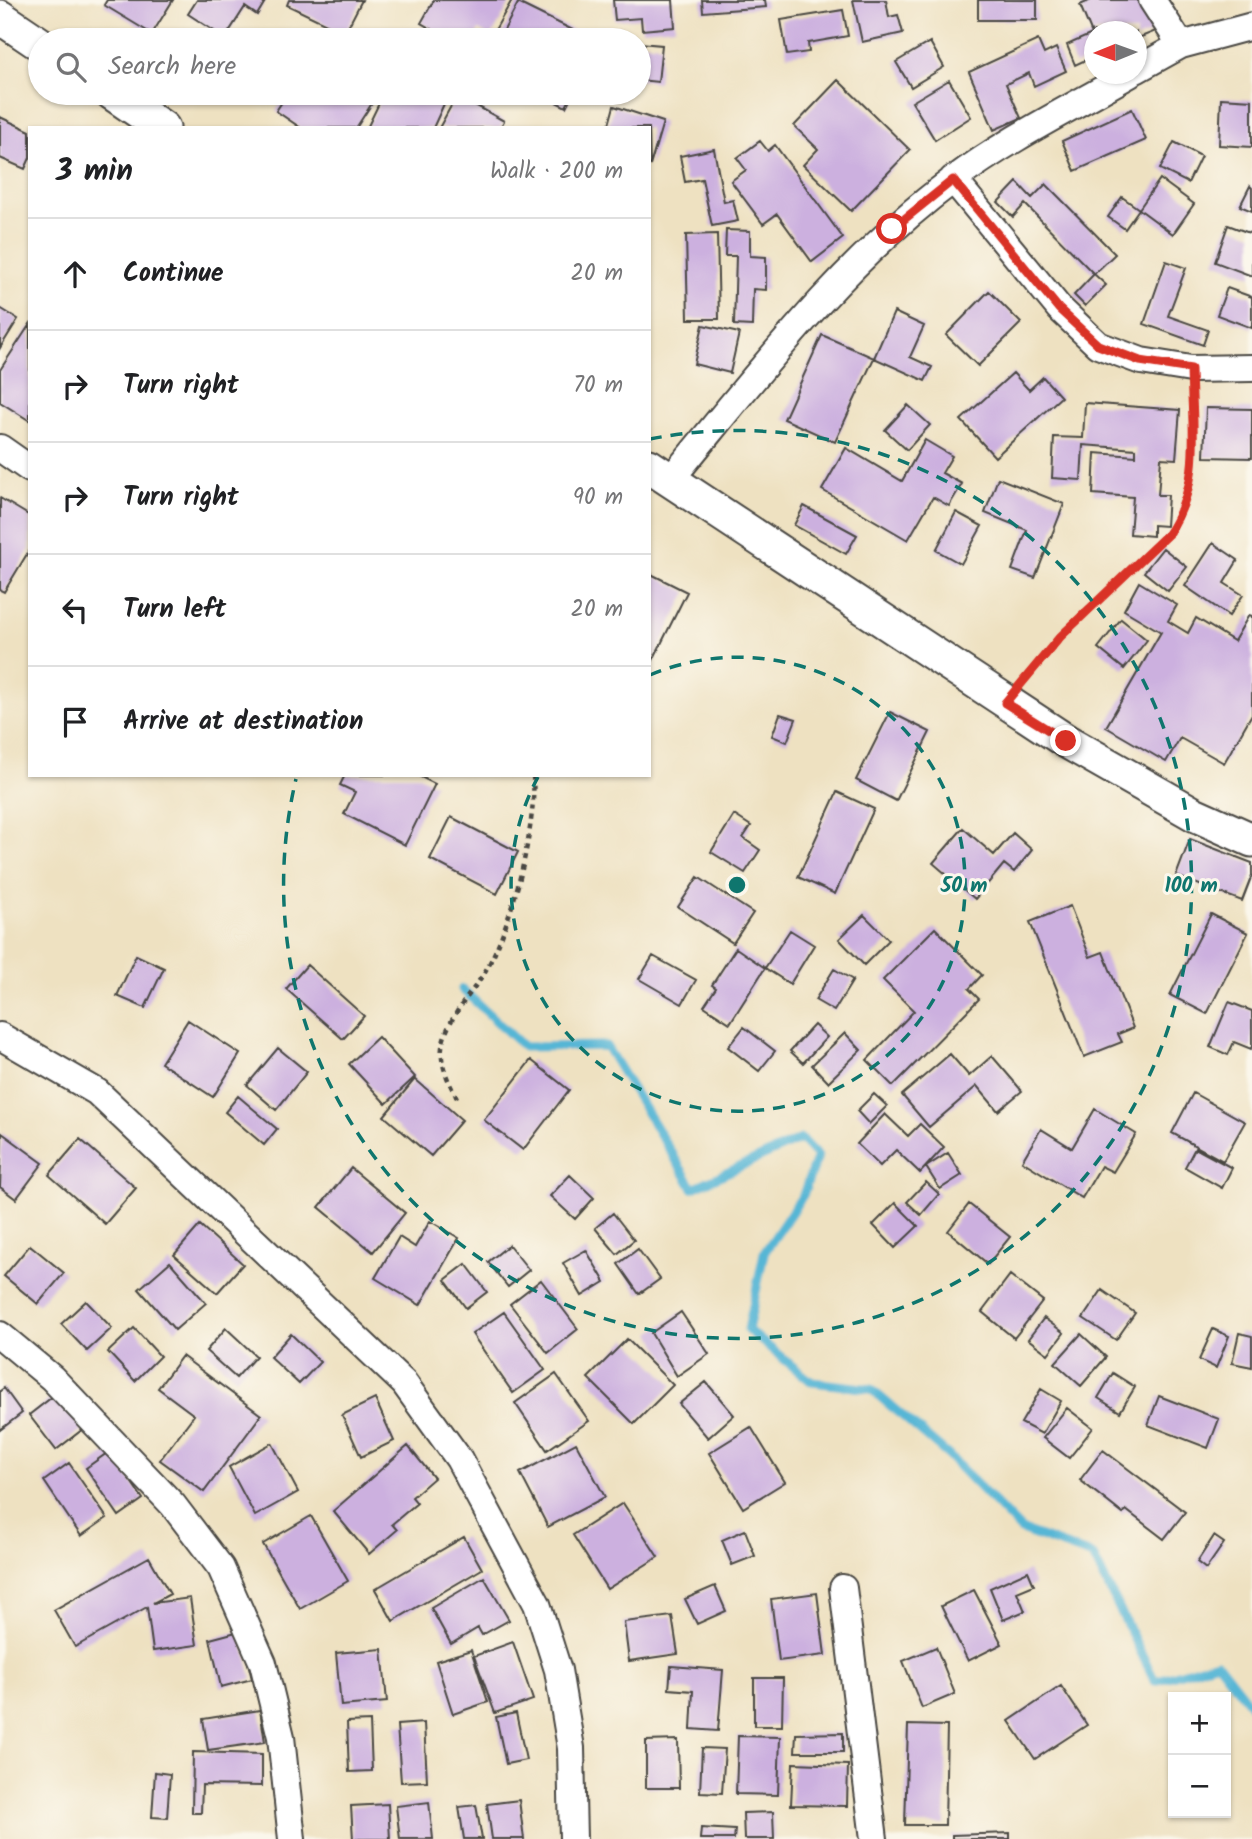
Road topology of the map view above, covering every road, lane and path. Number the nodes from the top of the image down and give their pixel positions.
1 (1152, 0) edge
2 (0, 17) edge
3 (1252, 26) edge
4 (28, 36) edge
5 (1181, 45) junction
6 (1147, 64) edge
7 (1112, 84) edge
8 (129, 105) edge
9 (160, 126) edge
10 (953, 180) junction
11 (1252, 368) edge
12 (1191, 369) junction
13 (0, 448) edge
14 (28, 468) edge
15 (659, 473) edge
16 (1005, 703) junction
17 (533, 777) edge
18 (1252, 840) edge
19 (0, 1035) edge
20 (457, 1098) dead end
21 (0, 1335) edge
22 (843, 1588) dead end
23 (292, 1839) edge
24 (573, 1839) edge
25 (874, 1839) edge

1 - 5 street
2 - 4 street
3 - 5 street
5 - 6 street
7 - 10 street
8 - 9 street
10 - 12 street
10 - 15 street
11 - 12 street
12 - 16 path
13 - 14 street
15 - 16 street
16 - 18 street
17 - 20 path
19 - 24 street
21 - 23 street
22 - 25 street

